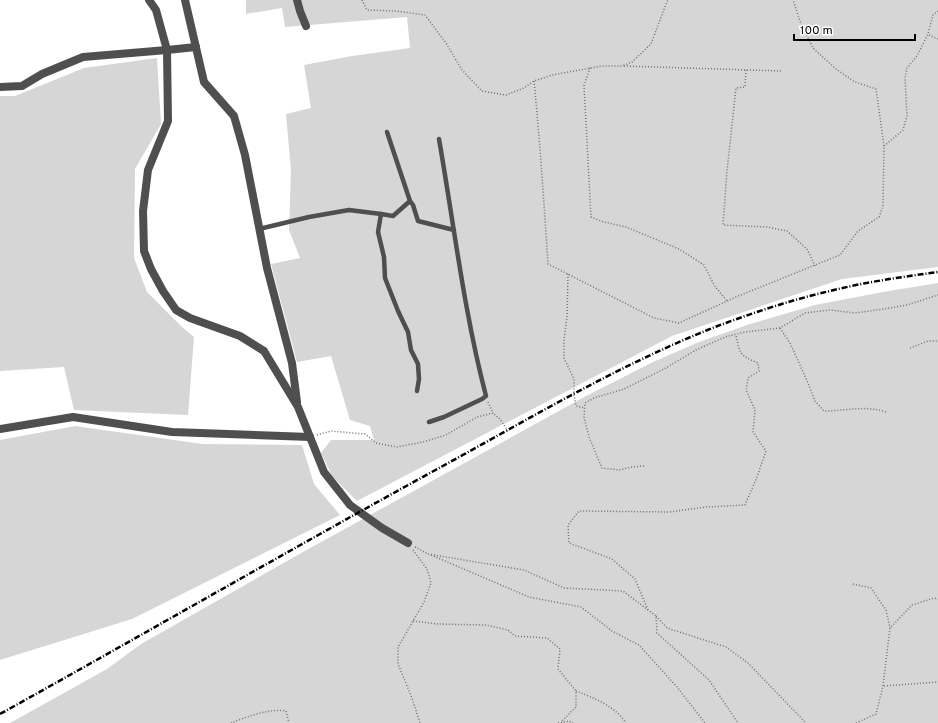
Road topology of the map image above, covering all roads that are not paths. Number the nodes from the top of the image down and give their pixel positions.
1 (150, 0) edge
2 (185, 0) edge
3 (297, 0) edge
4 (306, 26) dead end
5 (196, 47) junction
6 (167, 50) junction
7 (0, 87) edge
8 (387, 132) dead end
9 (439, 139) dead end
10 (410, 201) junction
11 (381, 214) junction
12 (259, 229) junction
13 (454, 230) junction
14 (417, 391) dead end
15 (298, 407) junction
16 (428, 422) dead end
17 (0, 429) edge
18 (310, 437) junction
19 (408, 543) road end

1 - 6 street
2 - 5 street
3 - 4 street
5 - 6 street
5 - 12 street
6 - 7 street
6 - 15 street
8 - 10 lane
9 - 13 lane
10 - 11 lane
10 - 13 lane
11 - 12 lane
11 - 14 lane
12 - 15 street
13 - 16 lane
15 - 18 street
17 - 18 street
18 - 19 street

